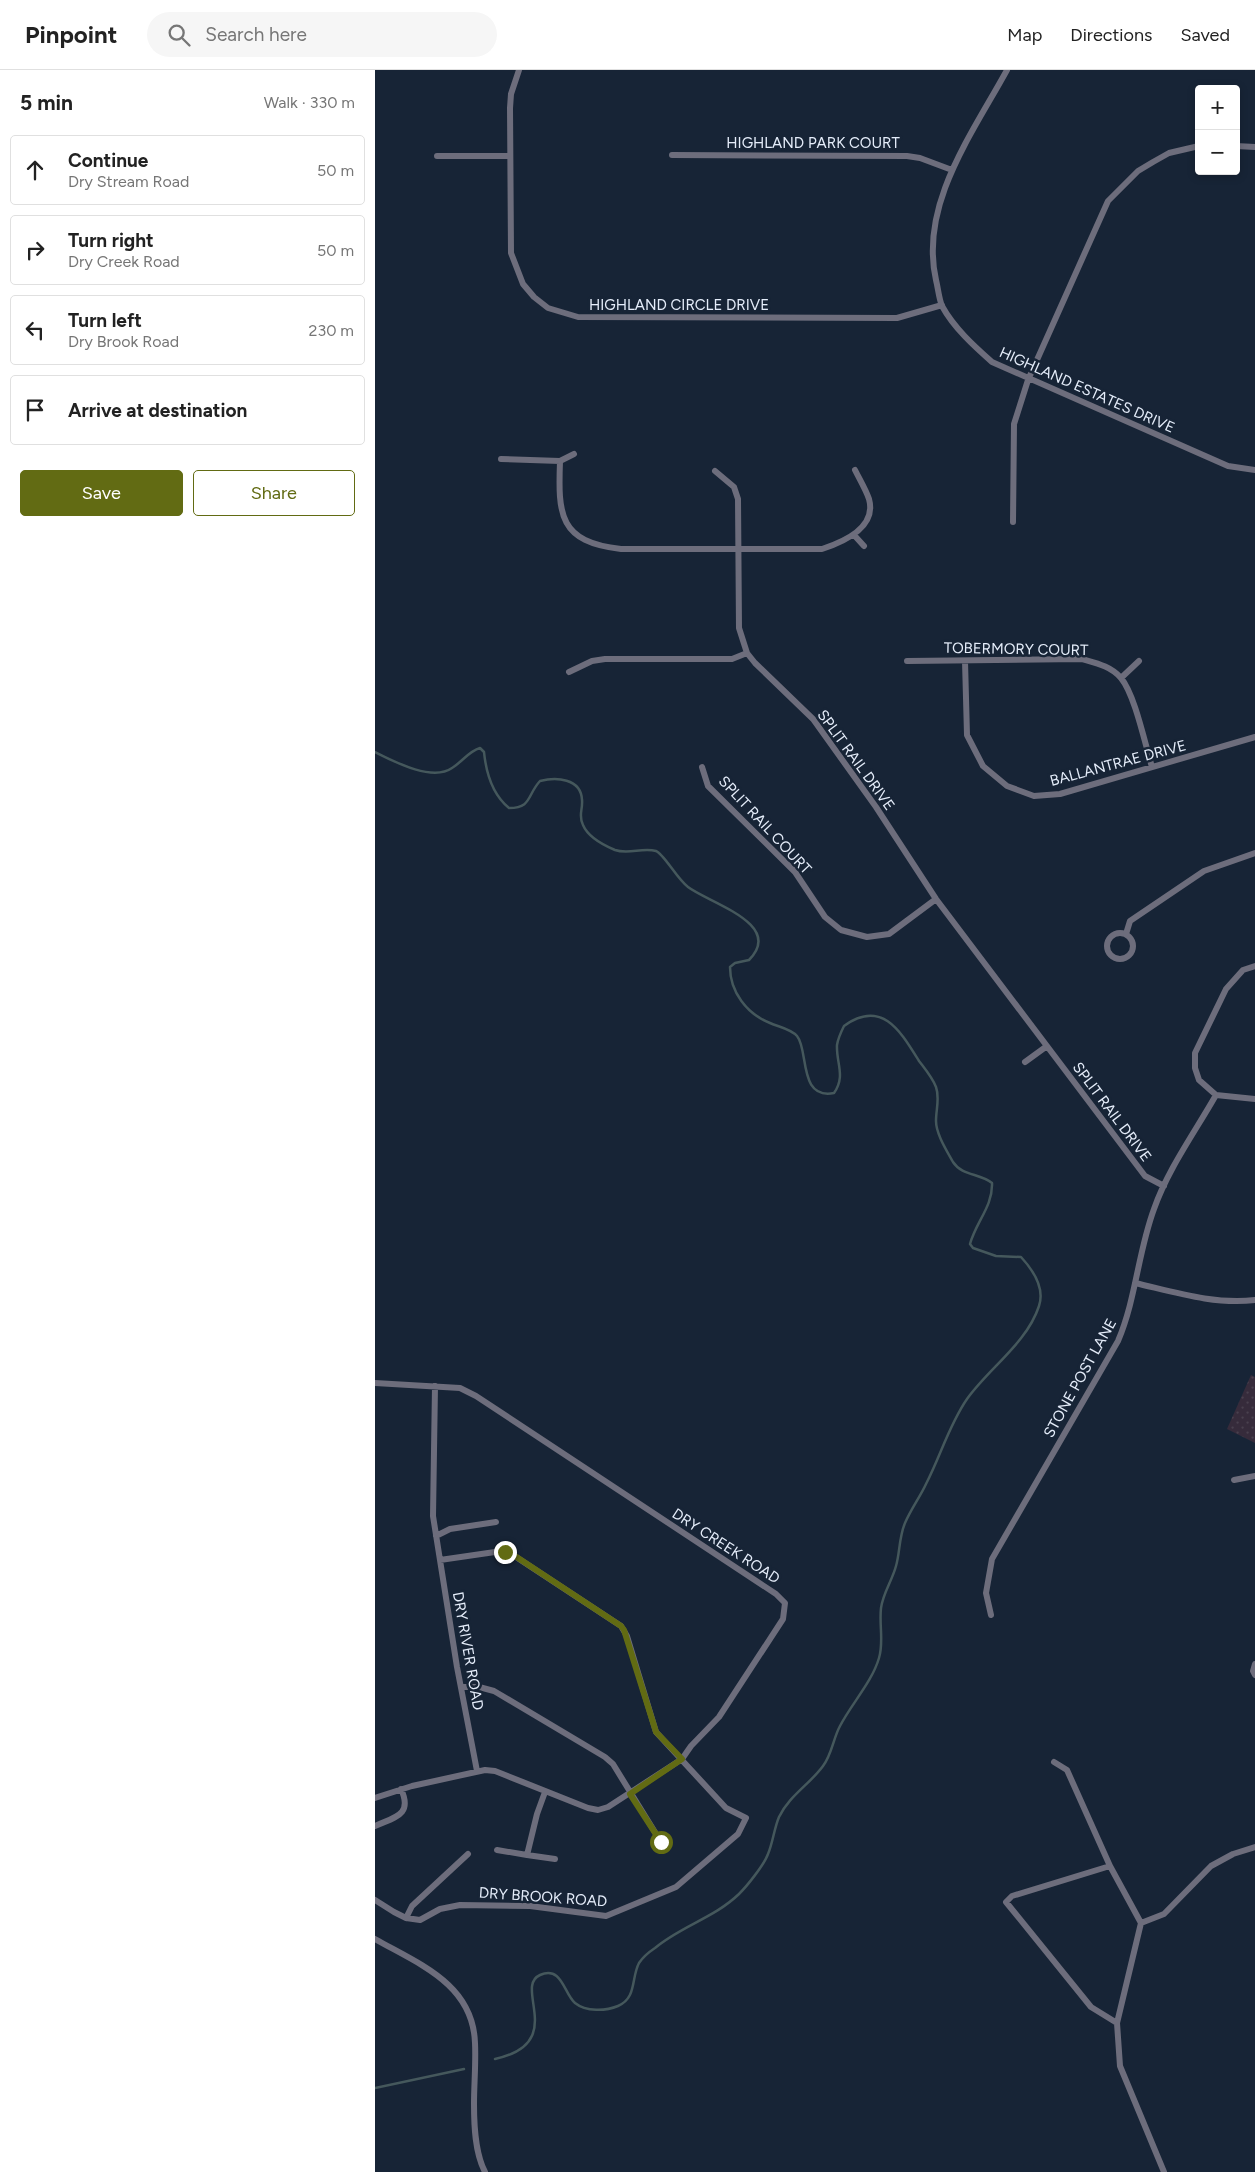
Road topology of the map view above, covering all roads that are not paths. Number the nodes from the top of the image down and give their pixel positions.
1 (519, 70) edge
2 (1007, 70) edge
3 (1240, 146) edge
4 (1255, 146) edge
5 (1195, 147) edge
6 (672, 155) dead end
7 (437, 156) dead end
8 (510, 156) junction
9 (952, 170) junction
10 (942, 305) junction
11 (1028, 380) junction
12 (574, 454) dead end
13 (501, 459) dead end
14 (560, 461) junction
15 (855, 470) dead end
16 (1255, 470) edge
17 (715, 471) dead end
18 (1013, 522) dead end
19 (854, 535) junction
20 (864, 546) dead end
21 (740, 549) junction
22 (747, 653) junction
23 (965, 661) junction
24 (907, 662) dead end
25 (1139, 662) dead end
26 (569, 672) dead end
27 (1121, 678) junction
28 (1255, 737) edge
29 (703, 767) dead end
30 (1152, 767) junction
31 (1255, 853) edge
32 (935, 899) junction
33 (1126, 934) junction
34 (1255, 966) edge
35 (1047, 1046) junction
36 (1025, 1062) dead end
37 (1216, 1095) junction
38 (1255, 1098) edge
39 (1164, 1186) junction
40 (1135, 1283) junction
41 (1255, 1300) edge
42 (375, 1383) edge
43 (435, 1386) junction
44 (1255, 1476) edge
45 (1234, 1480) dead end
46 (497, 1522) dead end
47 (436, 1536) junction
48 (440, 1560) junction
49 (991, 1615) dead end
50 (1255, 1664) edge
51 (1255, 1675) edge
52 (461, 1687) junction
53 (682, 1759) junction
54 (1054, 1762) dead end
55 (477, 1771) junction
56 (401, 1789) junction
57 (545, 1792) junction
58 (630, 1794) junction
59 (375, 1798) edge
60 (375, 1826) edge
61 (661, 1842) dead end
62 (1255, 1847) edge
63 (497, 1850) dead end
64 (467, 1854) dead end
65 (527, 1855) junction
66 (555, 1859) dead end
67 (1110, 1866) junction
68 (375, 1900) edge
69 (406, 1918) junction
70 (1141, 1923) junction
71 (375, 1939) edge
72 (1117, 2022) junction
73 (485, 2172) edge
74 (1164, 2172) edge

1 - 8 street, HIGHLAND CIRCLE DRIVE
2 - 9 street, HIGHLAND ESTATES DRIVE
3 - 4 street
5 - 11 street
6 - 9 street, HIGHLAND PARK COURT
7 - 8 street
8 - 10 street, HIGHLAND CIRCLE DRIVE
9 - 10 street, HIGHLAND ESTATES DRIVE
10 - 11 street, HIGHLAND ESTATES DRIVE
11 - 16 street, HIGHLAND ESTATES DRIVE
11 - 18 street
12 - 14 street
13 - 14 street
14 - 21 street
15 - 19 street
17 - 21 street, SPLIT RAIL DRIVE
19 - 20 street
19 - 21 street
21 - 22 street, SPLIT RAIL DRIVE
22 - 26 street
22 - 32 street, SPLIT RAIL DRIVE
23 - 24 street, TOBERMORY COURT
23 - 27 street, TOBERMORY COURT
23 - 30 street, BALLANTRAE DRIVE
25 - 27 street
27 - 30 street, TOBERMORY COURT
28 - 30 street, BALLANTRAE DRIVE
29 - 32 street, SPLIT RAIL COURT
31 - 33 street
32 - 35 street, SPLIT RAIL DRIVE
33 - 33 street
34 - 37 street
35 - 36 street
35 - 39 street, SPLIT RAIL DRIVE
37 - 38 street
37 - 39 street, STONE POST LANE
39 - 40 street, STONE POST LANE
40 - 41 street
40 - 49 street, STONE POST LANE
42 - 43 street, DRY CREEK ROAD
43 - 47 street, DRY RIVER ROAD
43 - 53 street, DRY CREEK ROAD
44 - 45 street
46 - 47 street
47 - 48 street, DRY RIVER ROAD
48 - 52 street, DRY RIVER ROAD
48 - 53 street, DRY BROOK ROAD
50 - 51 street
52 - 55 street, DRY RIVER ROAD
52 - 58 street
53 - 58 street, DRY CREEK ROAD
53 - 69 street, DRY BROOK ROAD
54 - 67 street
55 - 56 street, DRY CREEK ROAD
55 - 57 street, DRY CREEK ROAD
56 - 59 street, DRY CREEK ROAD
56 - 60 street
57 - 58 street, DRY CREEK ROAD
57 - 65 street
58 - 61 street
62 - 70 street
63 - 65 street
64 - 69 street
65 - 66 street
67 - 70 street
67 - 72 street
68 - 69 street
70 - 72 street
71 - 73 street
72 - 74 street

